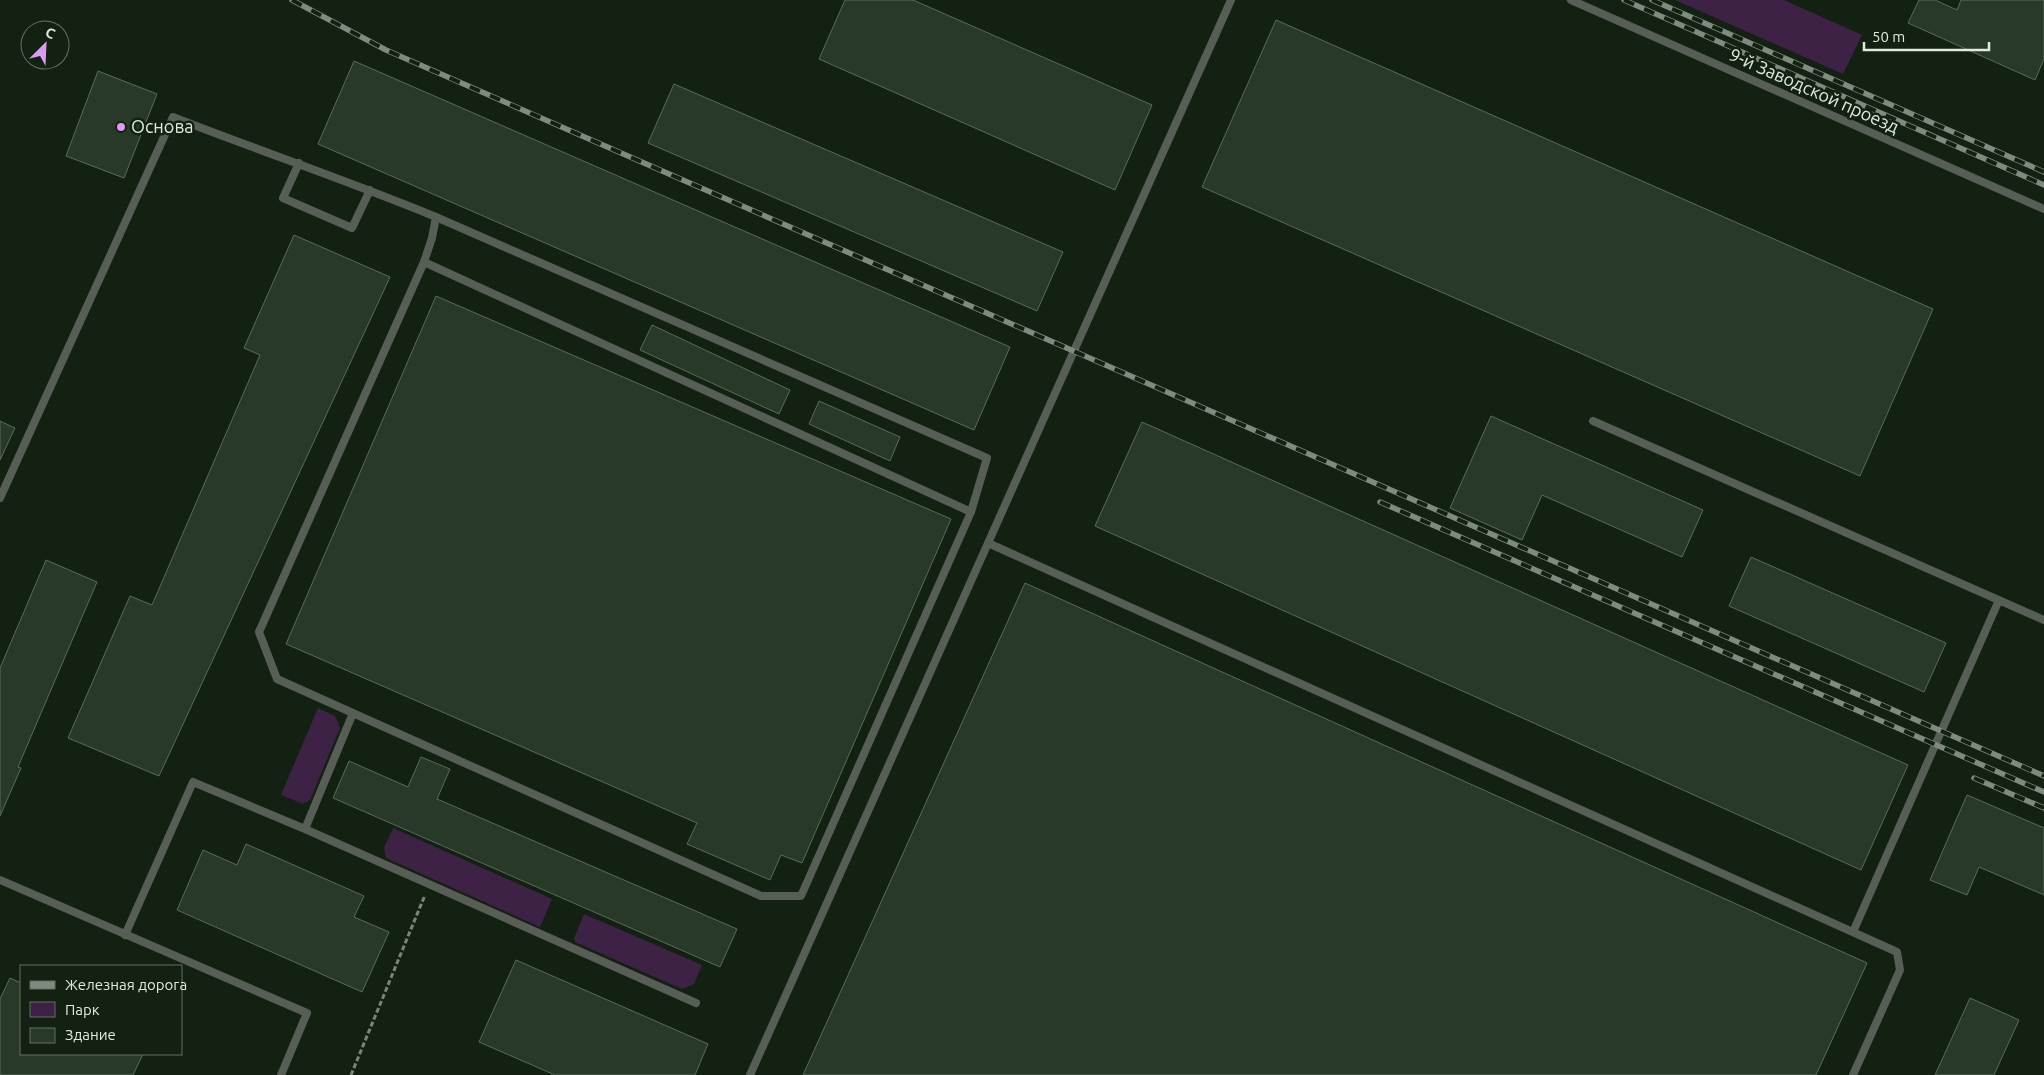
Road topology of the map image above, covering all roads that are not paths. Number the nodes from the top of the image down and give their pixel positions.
1 (1231, 0) edge
2 (1571, 0) edge
3 (299, 163) junction
4 (370, 190) junction
5 (2044, 209) edge
6 (436, 217) junction
7 (424, 262) junction
8 (1593, 421) dead end
9 (0, 498) edge
10 (971, 512) junction
11 (988, 543) junction
12 (1999, 600) junction
13 (2044, 620) edge
14 (353, 713) junction
15 (305, 829) junction
16 (0, 880) edge
17 (1853, 932) junction
18 (125, 935) junction
19 (696, 1003) dead end
20 (281, 1075) edge
21 (750, 1075) edge
22 (1853, 1075) edge

1 - 11 lane
2 - 5 lane, 9-й Заводской проезд
3 - 4 lane
3 - 4 lane
3 - 9 lane
4 - 6 lane
6 - 7 lane
6 - 10 lane
7 - 10 lane
7 - 14 lane
8 - 12 lane
10 - 14 lane
11 - 17 lane
11 - 21 lane
12 - 13 lane
12 - 17 lane
14 - 15 lane
15 - 18 lane
15 - 19 lane
16 - 18 lane
17 - 22 lane
18 - 20 lane

